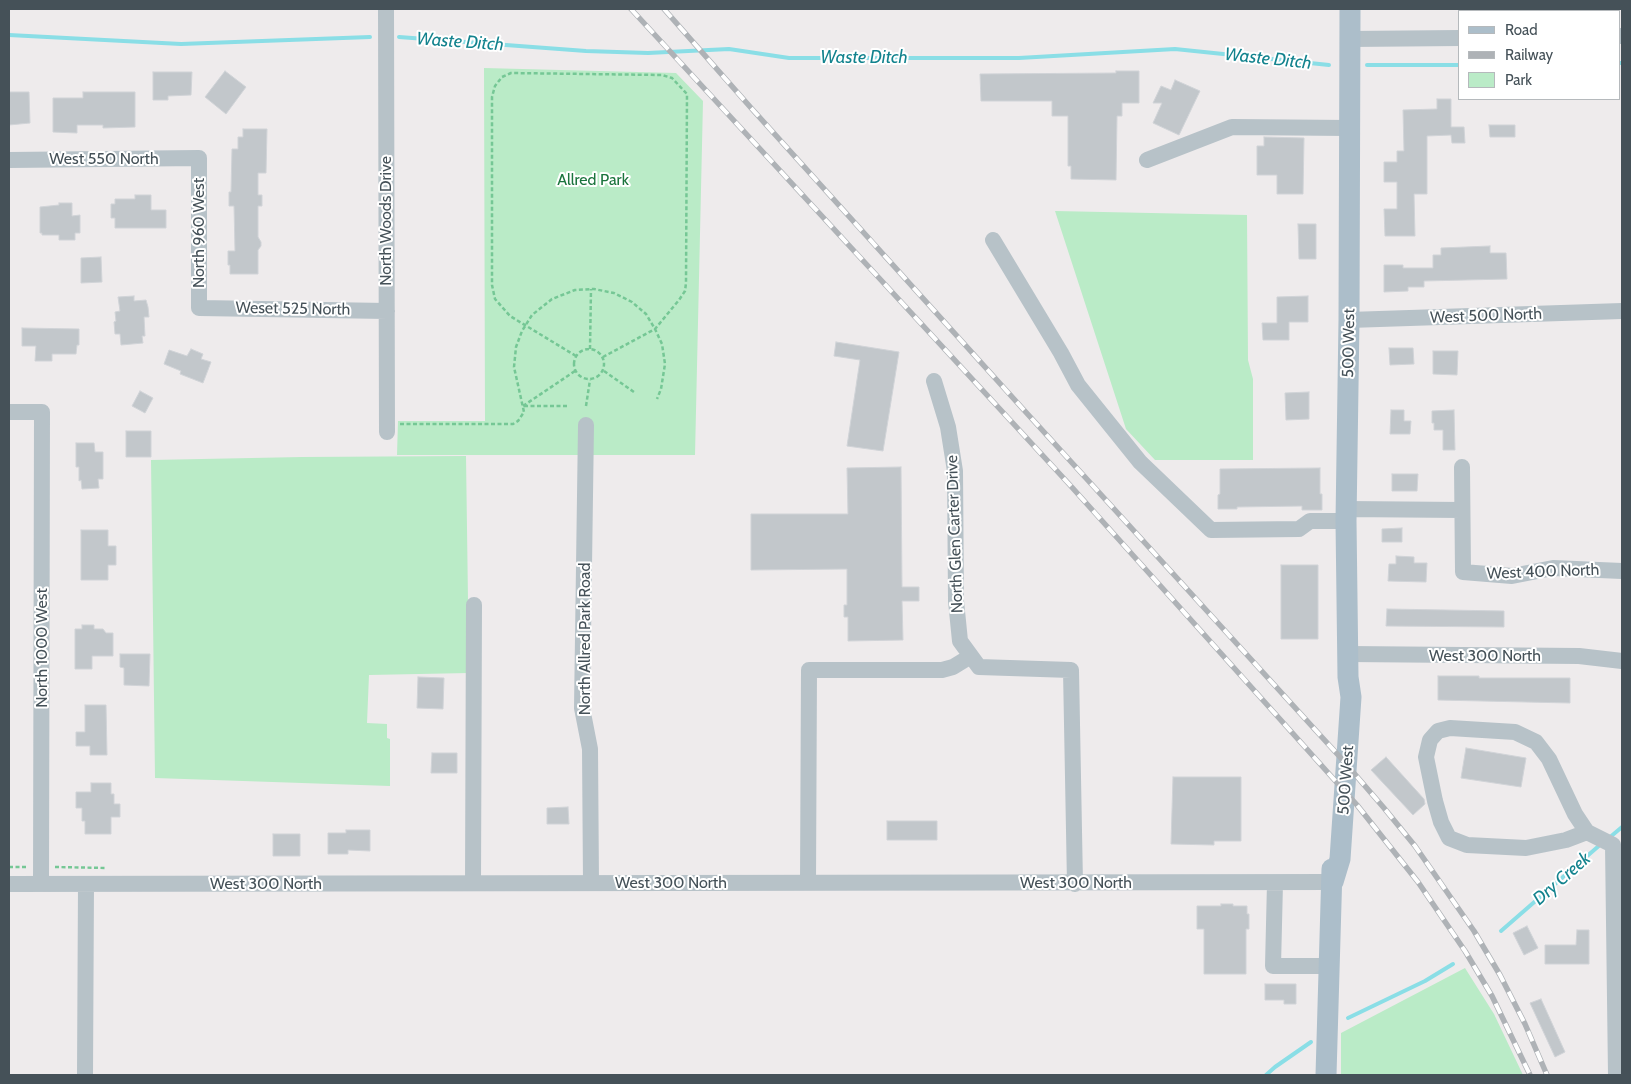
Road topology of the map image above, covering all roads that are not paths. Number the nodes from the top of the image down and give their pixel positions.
1 (386, 9) edge
2 (1350, 9) edge
3 (1458, 38) edge
4 (1350, 39) junction
5 (1349, 128) junction
6 (199, 158) joint
7 (9, 160) edge
8 (1147, 160) dead end
9 (993, 240) dead end
10 (199, 308) joint
11 (387, 310) junction
12 (1622, 311) edge
13 (1349, 320) junction
14 (934, 381) dead end
15 (9, 412) edge
16 (586, 425) dead end
17 (392, 428) road end
18 (1462, 467) dead end
19 (1462, 510) junction
20 (1346, 515) junction
21 (1622, 571) edge
22 (474, 605) dead end
23 (1348, 654) junction
24 (971, 656) junction
25 (1622, 661) edge
26 (1587, 832) junction
27 (1618, 844) edge
28 (1333, 882) junction
29 (473, 883) junction
30 (591, 883) junction
31 (808, 883) junction
32 (1275, 883) junction
33 (9, 884) edge
34 (41, 884) junction
35 (86, 884) junction
36 (1075, 884) junction
37 (1330, 966) junction
38 (85, 1075) edge
39 (1326, 1075) edge
40 (1616, 1075) edge

1 - 11 street, North Woods Drive
2 - 4 main road, 500 West
3 - 4 street
4 - 5 main road, 500 West
5 - 8 street
5 - 13 main road, 500 West
6 - 7 street, West 550 North
6 - 10 street, North 960 West
9 - 20 street
10 - 11 street, Weset 525 North
11 - 17 street, North Woods Drive
12 - 13 street, West 500 North
13 - 20 main road, 500 West
14 - 24 street, North Glen Carter Drive
15 - 34 street, North 1000 West
16 - 30 street, North Allred Park Road
18 - 19 street
19 - 20 street
19 - 21 street, West 400 North
20 - 23 main road, 500 West
22 - 29 street
23 - 25 street, West 300 North
23 - 28 main road, 500 West
24 - 31 street
24 - 36 street
26 - 26 street
26 - 27 street
27 - 40 street
28 - 32 street, West 300 North
28 - 37 main road, 500 West
29 - 30 street, West 300 North
29 - 35 street, West 300 North
30 - 31 street, West 300 North
31 - 36 street, West 300 North
32 - 36 street, West 300 North
32 - 37 street
33 - 34 street, West 300 North
34 - 35 street, West 300 North
35 - 38 street
37 - 39 main road, 500 West

